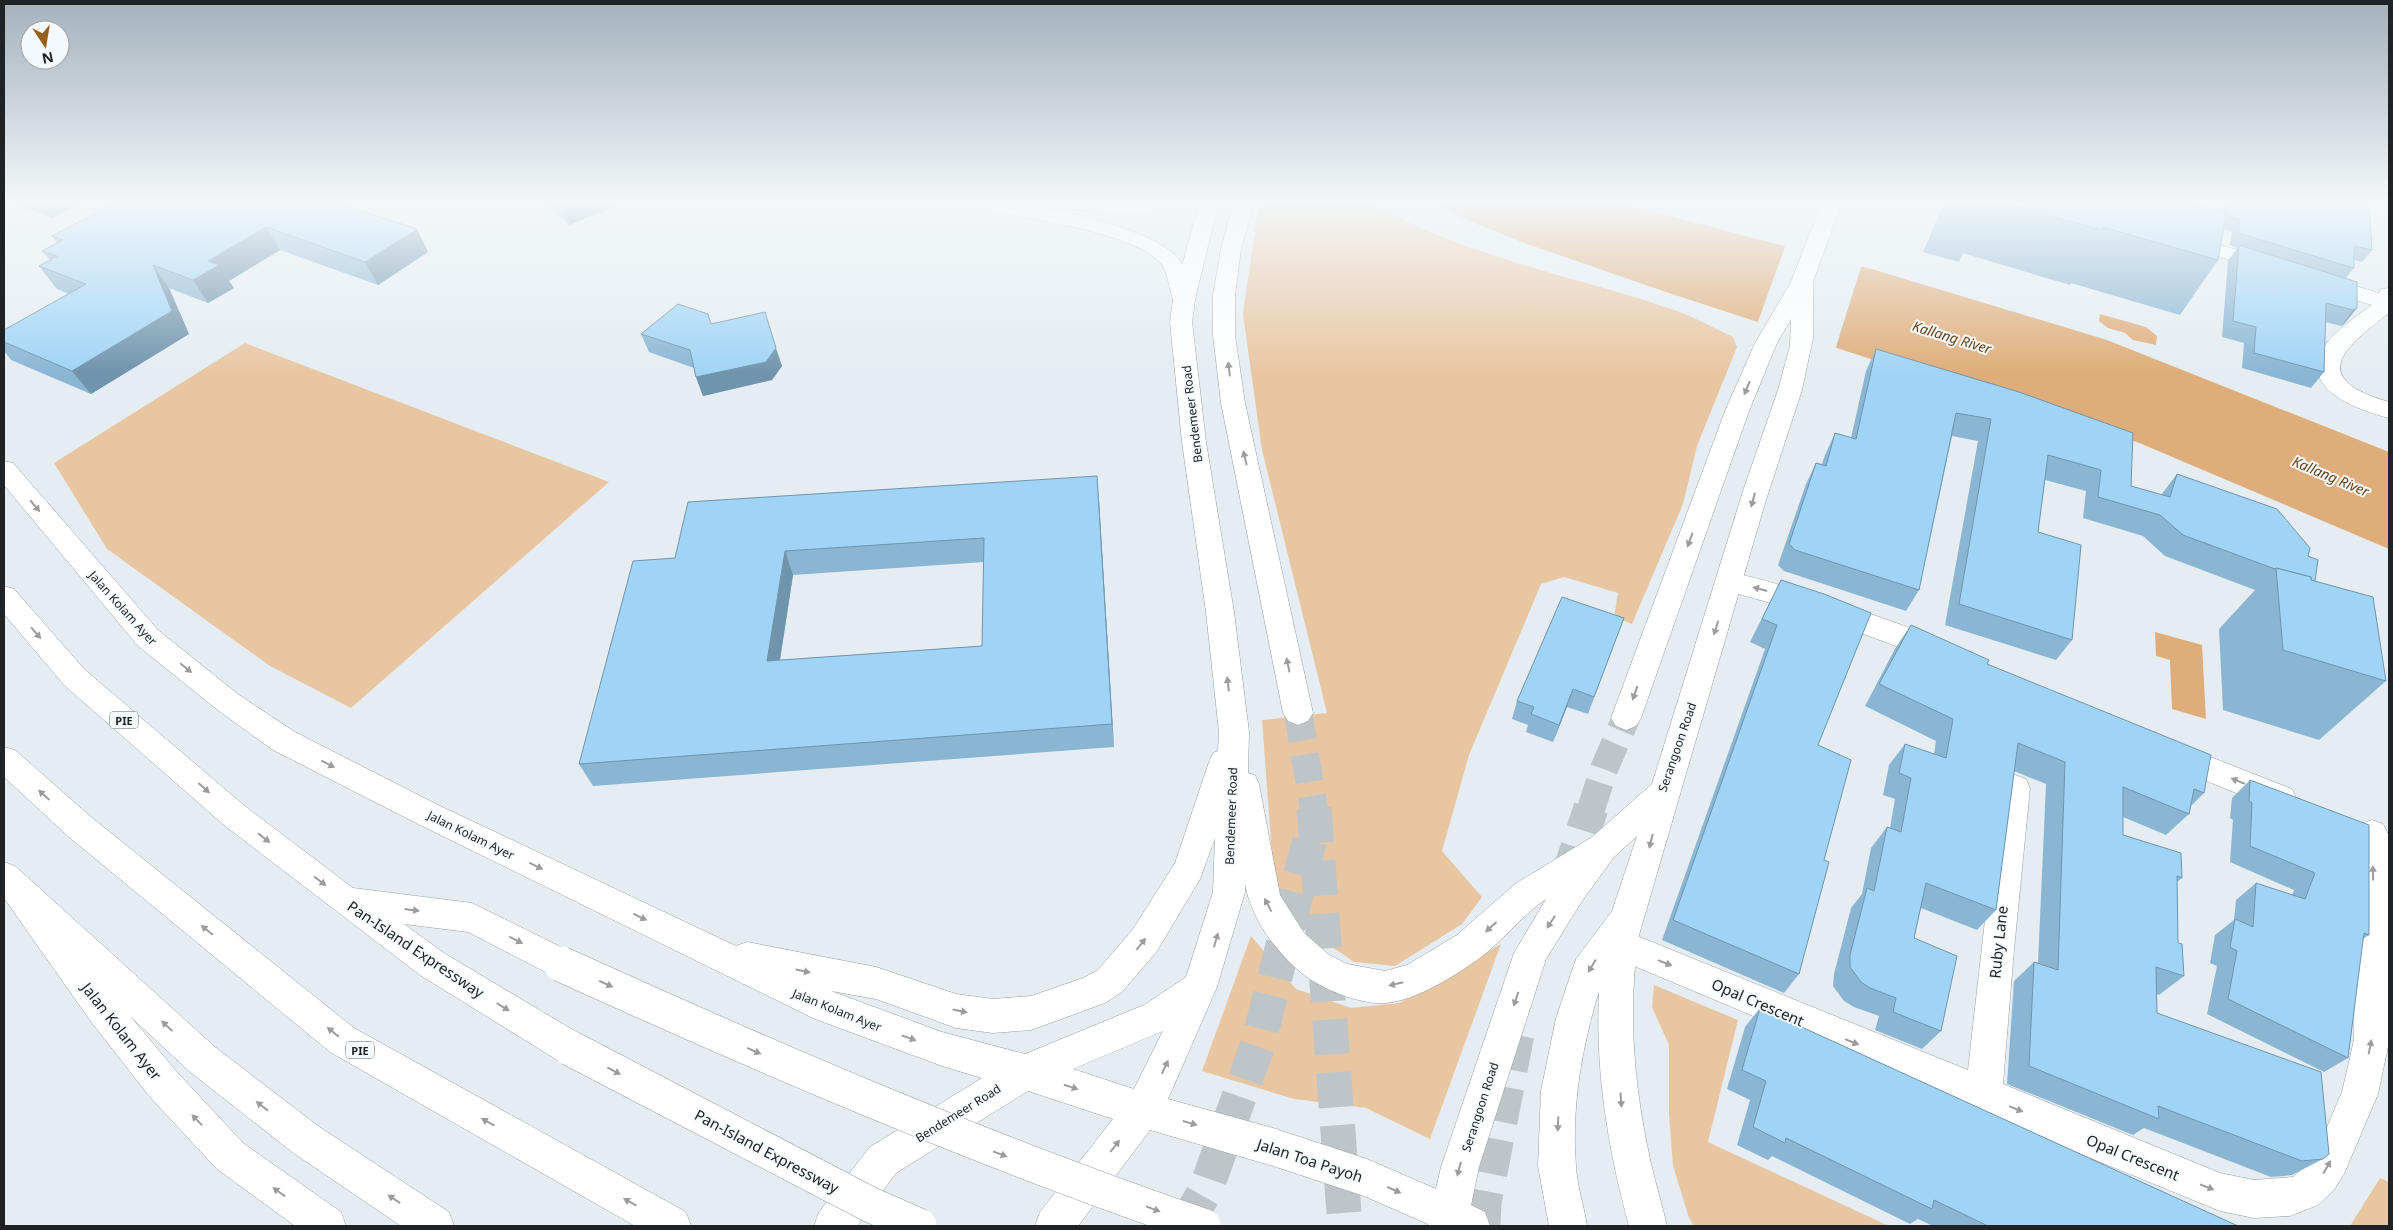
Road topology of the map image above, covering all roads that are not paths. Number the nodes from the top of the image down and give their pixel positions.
1 (1168, 259) edge
2 (1195, 259) edge
3 (1230, 259) edge
4 (1810, 259) edge
5 (2247, 259) edge
6 (1802, 282) junction
7 (1184, 300) junction
8 (2389, 300) edge
9 (2389, 410) edge
10 (4, 469) edge
11 (1730, 582) junction
12 (4, 596) edge
13 (1961, 659) edge
14 (1298, 713) tunnel mouth
15 (1626, 718) tunnel mouth
16 (1234, 732) junction
17 (2149, 743) edge
18 (4, 759) edge
19 (2015, 788) edge
20 (1663, 793) junction
21 (2304, 808) edge
22 (2370, 834) edge
23 (1603, 847) junction
24 (12, 884) edge
25 (347, 902) junction
26 (1624, 928) junction
27 (704, 948) junction
28 (1200, 987) junction
29 (1025, 1072) junction
30 (1984, 1096) junction
31 (1143, 1110) junction
32 (1456, 1222) edge
33 (327, 1226) edge
34 (435, 1226) edge
35 (672, 1226) edge
36 (833, 1226) edge
37 (919, 1226) edge
38 (1054, 1226) edge
39 (1203, 1226) edge
40 (1568, 1226) edge
41 (1648, 1226) edge

1 - 7 main road
2 - 7 main road, Bendemeer Road
14 -> 3 main road
4 - 6 main road, Serangoon Road
5 - 8 main road
6 -> 11 main road, Serangoon Road
6 -> 15 main road, Serangoon Road
16 -> 7 main road, Bendemeer Road
8 - 9 main road
10 -> 27 main road, Jalan Kolam Ayer
13 -> 11 main road
11 -> 20 main road, Serangoon Road
12 -> 25 main road, Pan-Island Expressway / PIE
23 -> 16 main road
27 -> 16 main road
28 -> 16 main road, Bendemeer Road
21 -> 17 main road
35 -> 18 main road, PIE
19 - 30 main road, Ruby Lane
20 - 23 main road, Serangoon Road
20 -> 26 main road
30 -> 22 main road, Opal Crescent
23 -> 32 main road, Serangoon Road
33 -> 24 main road, Jalan Kolam Ayer
34 -> 24 main road
25 -> 37 main road, Pan-Island Expressway / PIE, bridge
25 -> 39 main road, bridge
26 -> 30 main road, Opal Crescent
26 -> 40 main road
26 -> 41 main road
27 -> 29 main road, Jalan Kolam Ayer
28 - 29 main road, Bendemeer Road
31 -> 28 main road
29 -> 31 main road, Jalan Kolam Ayer
29 - 36 main road, Bendemeer Road
31 -> 32 main road, Jalan Toa Payoh
38 -> 31 main road

